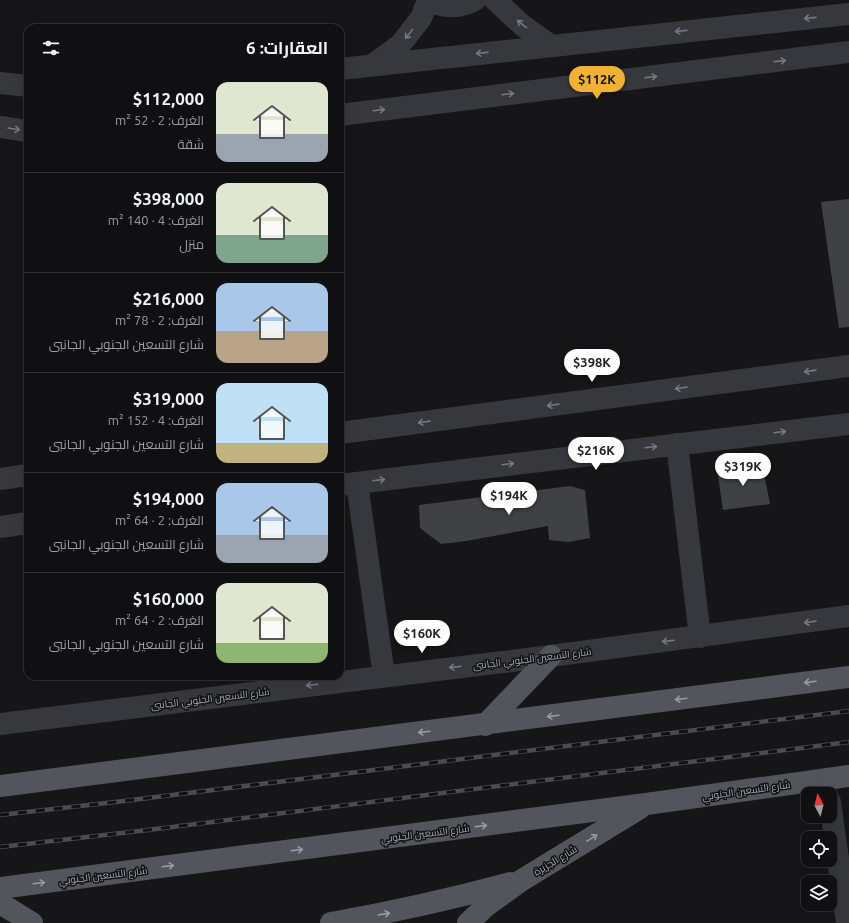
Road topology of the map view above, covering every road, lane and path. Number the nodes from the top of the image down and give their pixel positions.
1 (475, 0) edge
2 (495, 0) edge
3 (428, 1) edge
4 (849, 14) edge
5 (550, 45) junction
6 (849, 52) edge
7 (373, 64) junction
8 (344, 68) edge
9 (0, 83) edge
10 (24, 86) edge
11 (344, 115) edge
12 (0, 127) edge
13 (24, 130) edge
14 (849, 366) edge
15 (849, 424) edge
16 (344, 432) edge
17 (677, 444) junction
18 (24, 476) edge
19 (0, 479) edge
20 (348, 484) edge
21 (24, 524) edge
22 (0, 527) edge
23 (849, 616) edge
24 (700, 637) junction
25 (551, 656) junction
26 (384, 676) junction
27 (849, 677) edge
28 (0, 724) edge
29 (485, 725) junction
30 (849, 776) edge
31 (0, 786) edge
32 (828, 787) edge
33 (801, 790) edge
34 (646, 804) junction
35 (833, 823) edge
36 (522, 880) junction
37 (0, 888) edge
38 (0, 903) edge
39 (847, 916) edge
40 (32, 923) edge
41 (331, 923) edge
42 (468, 923) edge

1 - 3 street
5 -> 2 street
3 -> 7 street
4 -> 5 street
5 -> 7 street
11 -> 6 street
7 - 8 street
9 - 10 street
12 -> 13 street
14 -> 16 street
17 -> 15 street
20 -> 17 street
17 - 24 street
18 - 19 street
20 - 26 street
21 - 22 street
23 -> 24 street, شارع التسعين الجنوبي الجانبى
24 -> 25 street, شارع التسعين الجنوبي الجانبى
25 -> 26 street, شارع التسعين الجنوبي الجانبى
25 - 29 main road
26 -> 28 street, شارع التسعين الجنوبي الجانبى
27 -> 29 main road
29 -> 31 main road
30 - 32 main road, شارع التسعين الجنوبي
33 - 34 main road, شارع التسعين الجنوبي
36 -> 34 main road, شارع الجزيرة
37 -> 34 main road, شارع التسعين الجنوبي
35 - 39 street
41 -> 36 main road
36 - 42 main road, شارع الجزيرة
38 - 40 main road

